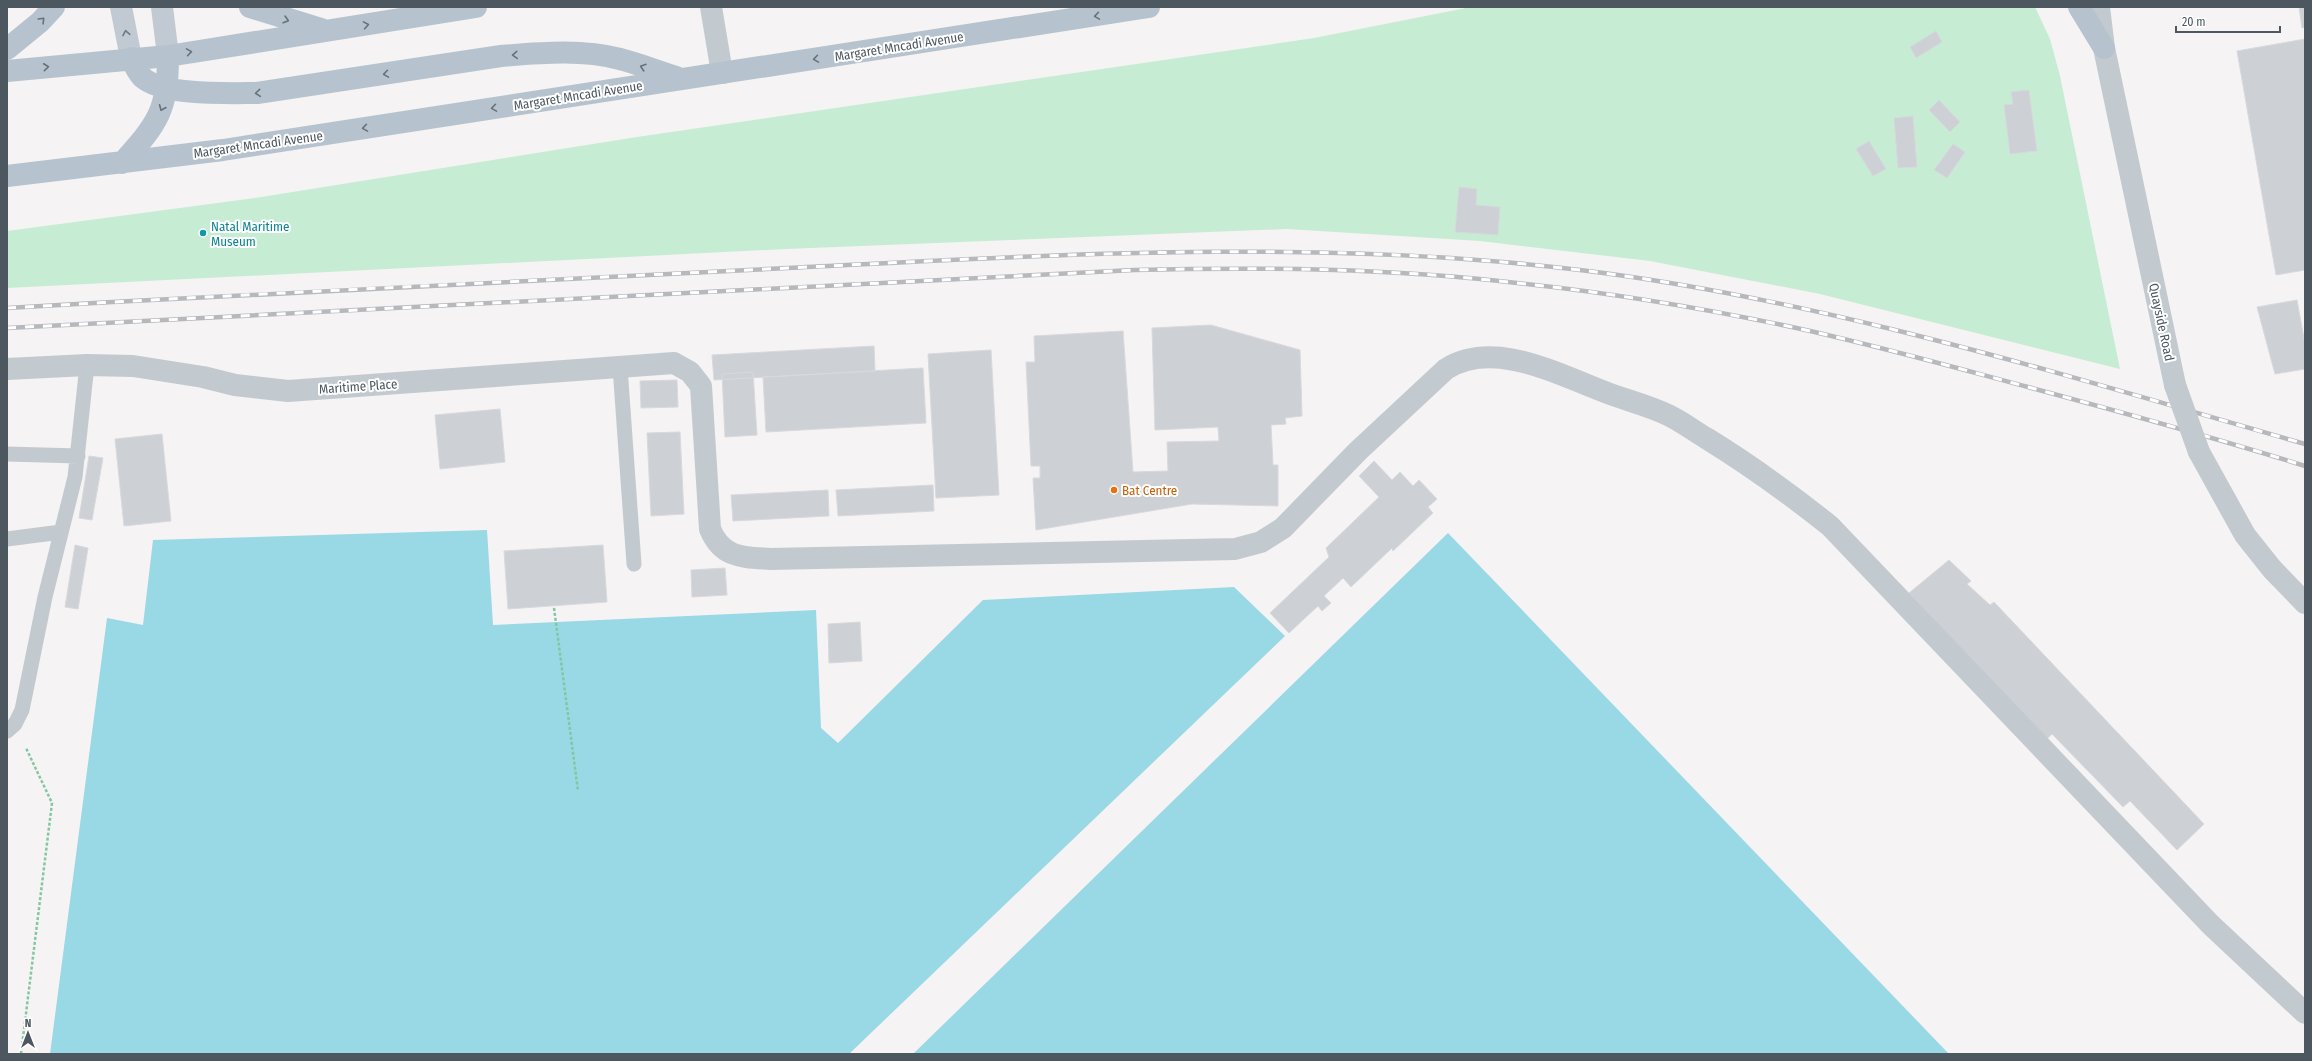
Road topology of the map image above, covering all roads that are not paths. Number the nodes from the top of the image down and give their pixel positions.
1 (54, 7) edge
2 (121, 7) edge
3 (162, 7) edge
4 (250, 7) edge
5 (476, 7) edge
6 (711, 7) edge
7 (1149, 7) edge
8 (2079, 7) edge
9 (2099, 7) edge
10 (406, 13) edge
11 (328, 31) junction
12 (2104, 48) junction
13 (7, 49) edge
14 (168, 56) junction
15 (131, 58) junction
16 (7, 71) edge
17 (722, 73) junction
18 (681, 79) junction
19 (166, 87) junction
20 (122, 163) junction
21 (7, 176) edge
22 (87, 365) junction
23 (620, 367) junction
24 (7, 369) edge
25 (7, 454) edge
26 (78, 456) junction
27 (61, 532) junction
28 (7, 539) edge
29 (634, 564) dead end
30 (2305, 603) edge
31 (11, 727) edge
32 (2305, 1013) edge

13 -> 1 main road
15 -> 2 main road
3 - 14 main road
4 -> 11 main road
5 - 10 main road
6 - 17 street
7 -> 17 main road, Margaret Mncadi Avenue
8 - 12 main road
9 - 12 street, Quayside Road
11 -> 10 main road
14 -> 11 main road
12 - 30 street, Quayside Road, bridge
14 - 15 main road
14 - 19 main road
16 -> 15 main road
15 - 19 main road
17 - 18 main road, Margaret Mncadi Avenue
18 -> 19 main road
18 -> 20 main road, Margaret Mncadi Avenue
19 -> 20 main road
20 - 21 main road, Margaret Mncadi Avenue
22 - 23 street, Maritime Place
22 - 24 street, Maritime Place
22 - 26 lane
23 - 29 lane
23 - 32 street, Maritime Place
25 - 26 lane
26 - 27 lane
27 - 28 lane
27 - 31 lane

